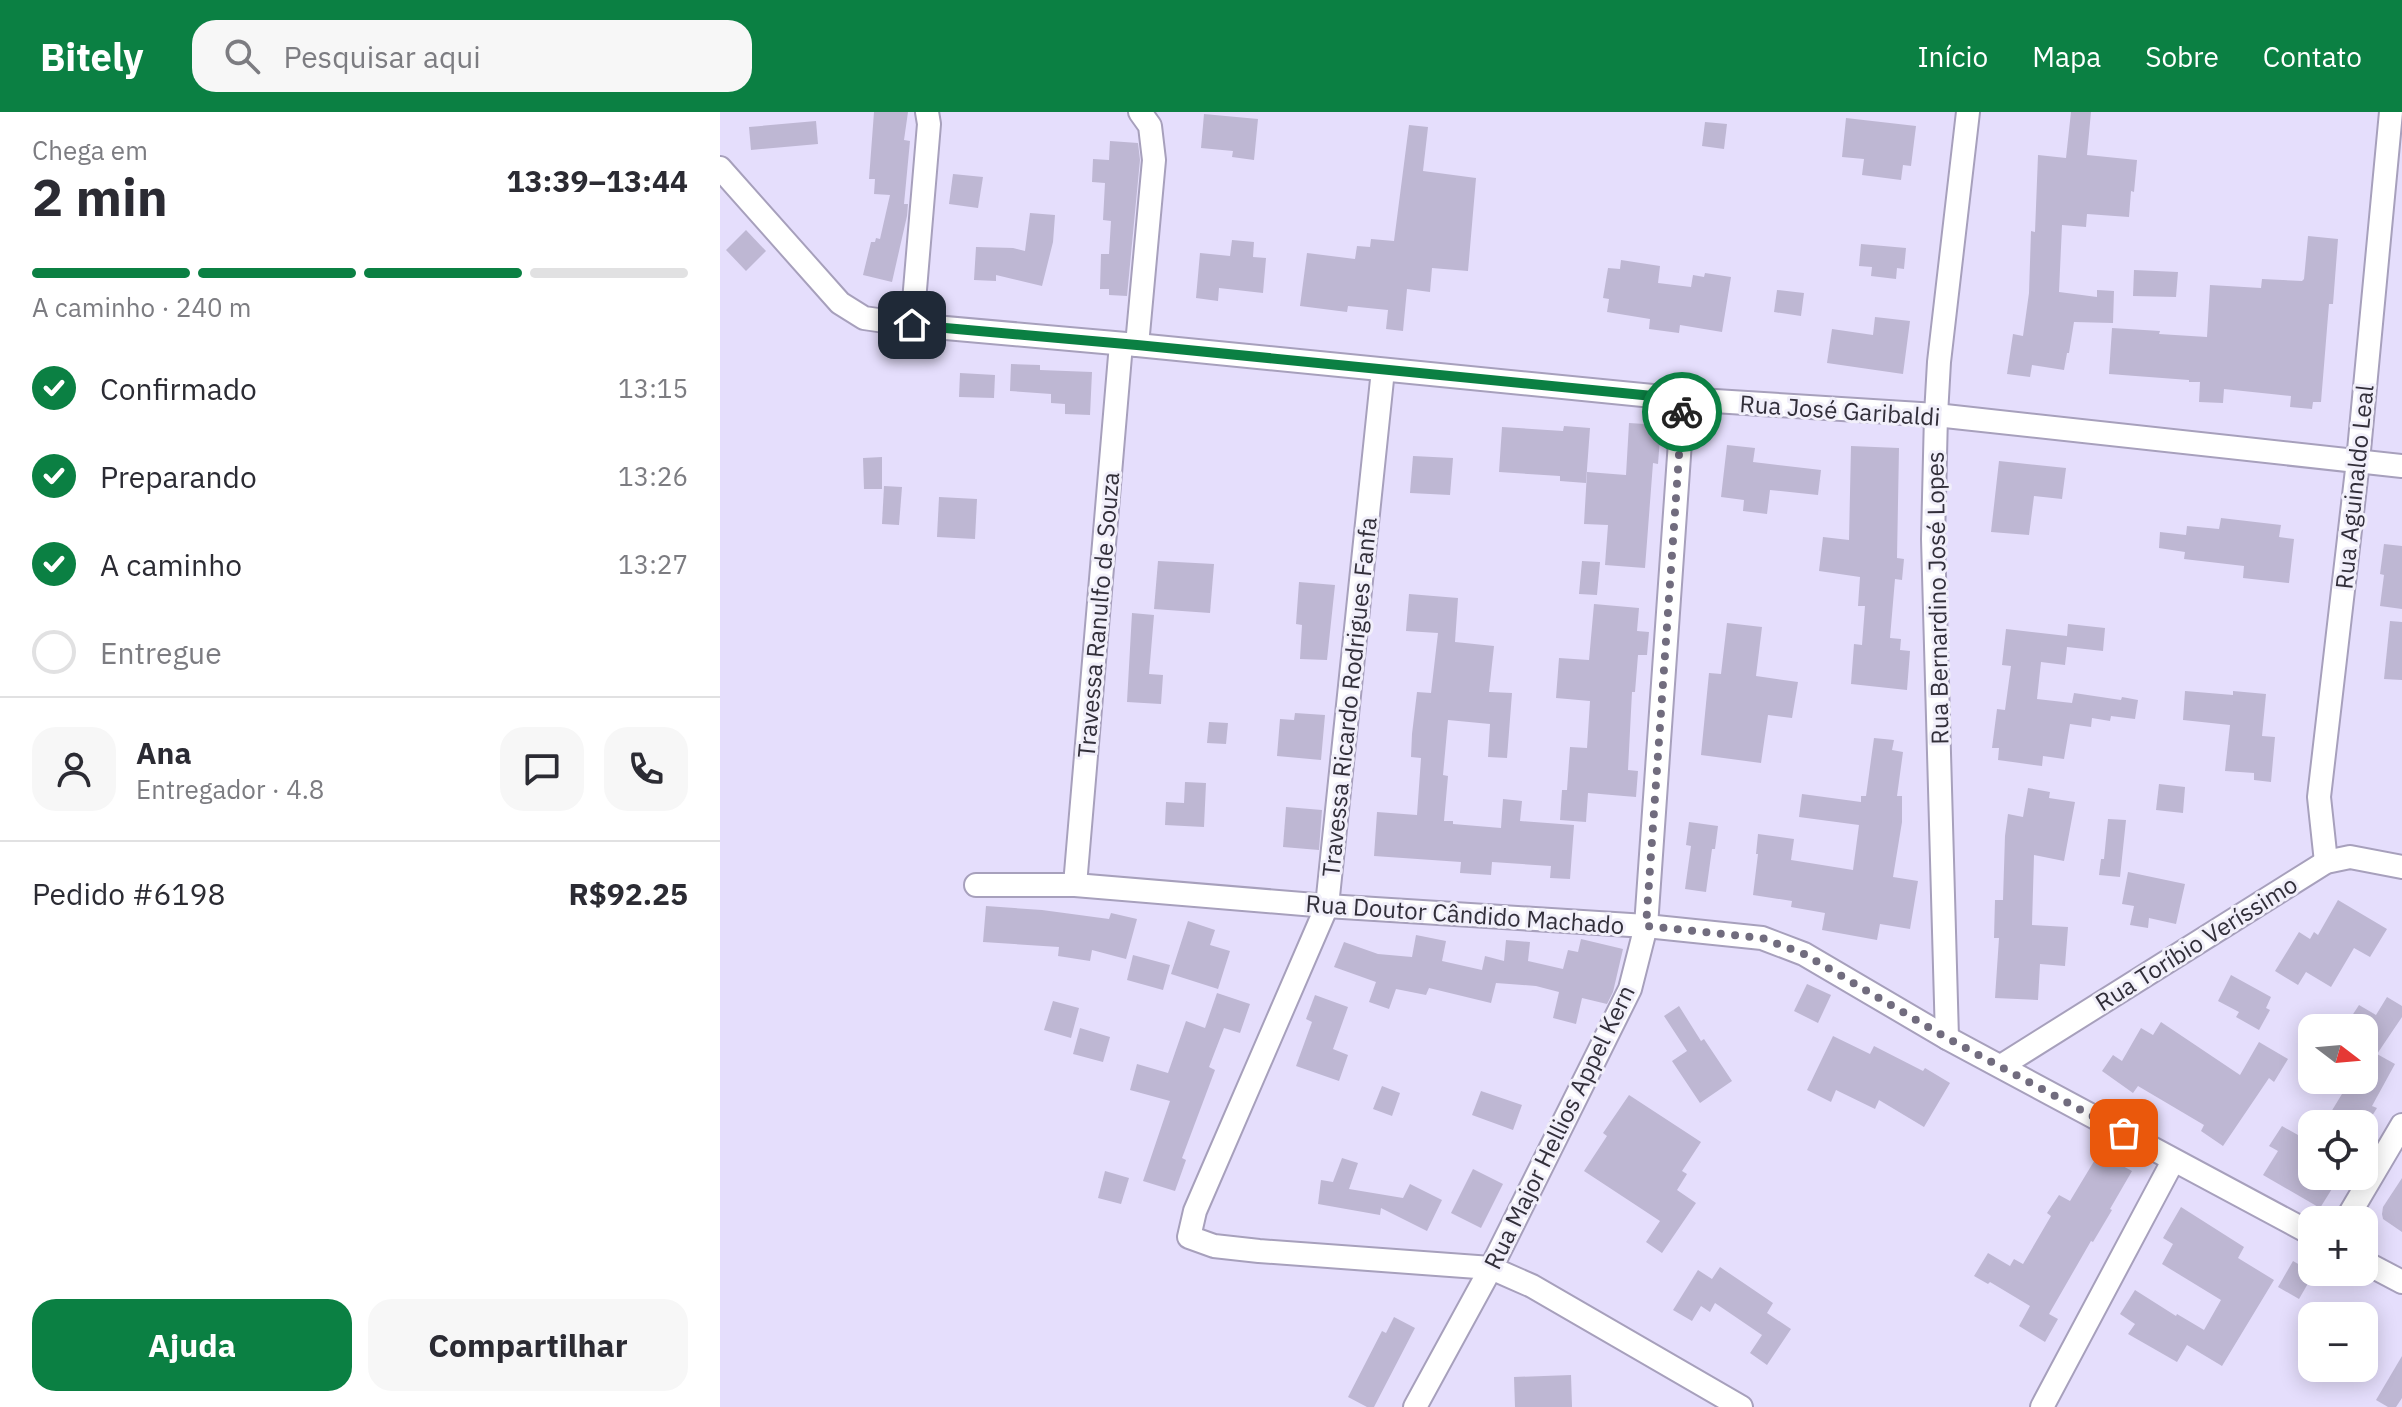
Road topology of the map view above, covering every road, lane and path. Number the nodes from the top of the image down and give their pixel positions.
1 (927, 112) edge
2 (1140, 112) edge
3 (1968, 112) edge
4 (2391, 112) edge
5 (720, 168) edge
6 (912, 325) junction
7 (1129, 344) junction
8 (1383, 370) junction
9 (1683, 399) junction
10 (1936, 415) junction
11 (2358, 461) junction
12 (2402, 466) edge
13 (2326, 862) junction
14 (2402, 867) edge
15 (976, 885) dead end
16 (1075, 885) junction
17 (1327, 906) junction
18 (1646, 926) junction
19 (1947, 1038) junction
20 (2001, 1066) junction
21 (2402, 1125) edge
22 (2173, 1161) junction
23 (2354, 1206) edge
24 (2298, 1227) edge
25 (1491, 1268) junction
26 (2378, 1269) edge
27 (2402, 1282) edge
28 (1415, 1407) edge
29 (1741, 1407) edge
30 (2042, 1407) edge

1 - 6 street
2 - 7 street, Travessa Ranulfo de Souza
3 - 10 street, Rua Bernardino José Lopes
4 - 11 street, Rua Aguinaldo Leal
5 - 6 street, Rua José Garibaldi
6 - 7 street, Rua José Garibaldi
7 - 8 street, Rua José Garibaldi
7 - 16 street, Travessa Ranulfo de Souza
8 - 9 street, Rua José Garibaldi
8 - 17 street, Travessa Ricardo Rodrigues Fanfa
9 - 10 street, Rua José Garibaldi
9 - 18 street, Rua Major Hellios Appel Kern
10 - 11 street, Rua José Garibaldi
10 - 19 street, Rua Bernardino José Lopes
11 - 12 street, Rua José Garibaldi
11 - 13 street, Rua Aguinaldo Leal
13 - 14 street, Rua Toríbio Veríssimo
13 - 20 street, Rua Toríbio Veríssimo
15 - 16 street, Rua Doutor Cândido Machado
16 - 17 street, Rua Doutor Cândido Machado
17 - 18 street, Rua Doutor Cândido Machado
17 - 25 street, Travessa Ricardo Rodrigues Fanfa
18 - 19 street, Rua Doutor Cândido Machado
18 - 25 street, Rua Major Hellios Appel Kern
19 - 20 street, Rua Doutor Cândido Machado
20 - 22 street, Rua Doutor Cândido Machado
21 - 23 street
22 - 24 street, Rua Doutor Cândido Machado
22 - 30 street
25 - 28 street, Rua Major Hellios Appel Kern
25 - 29 street
26 - 27 street

